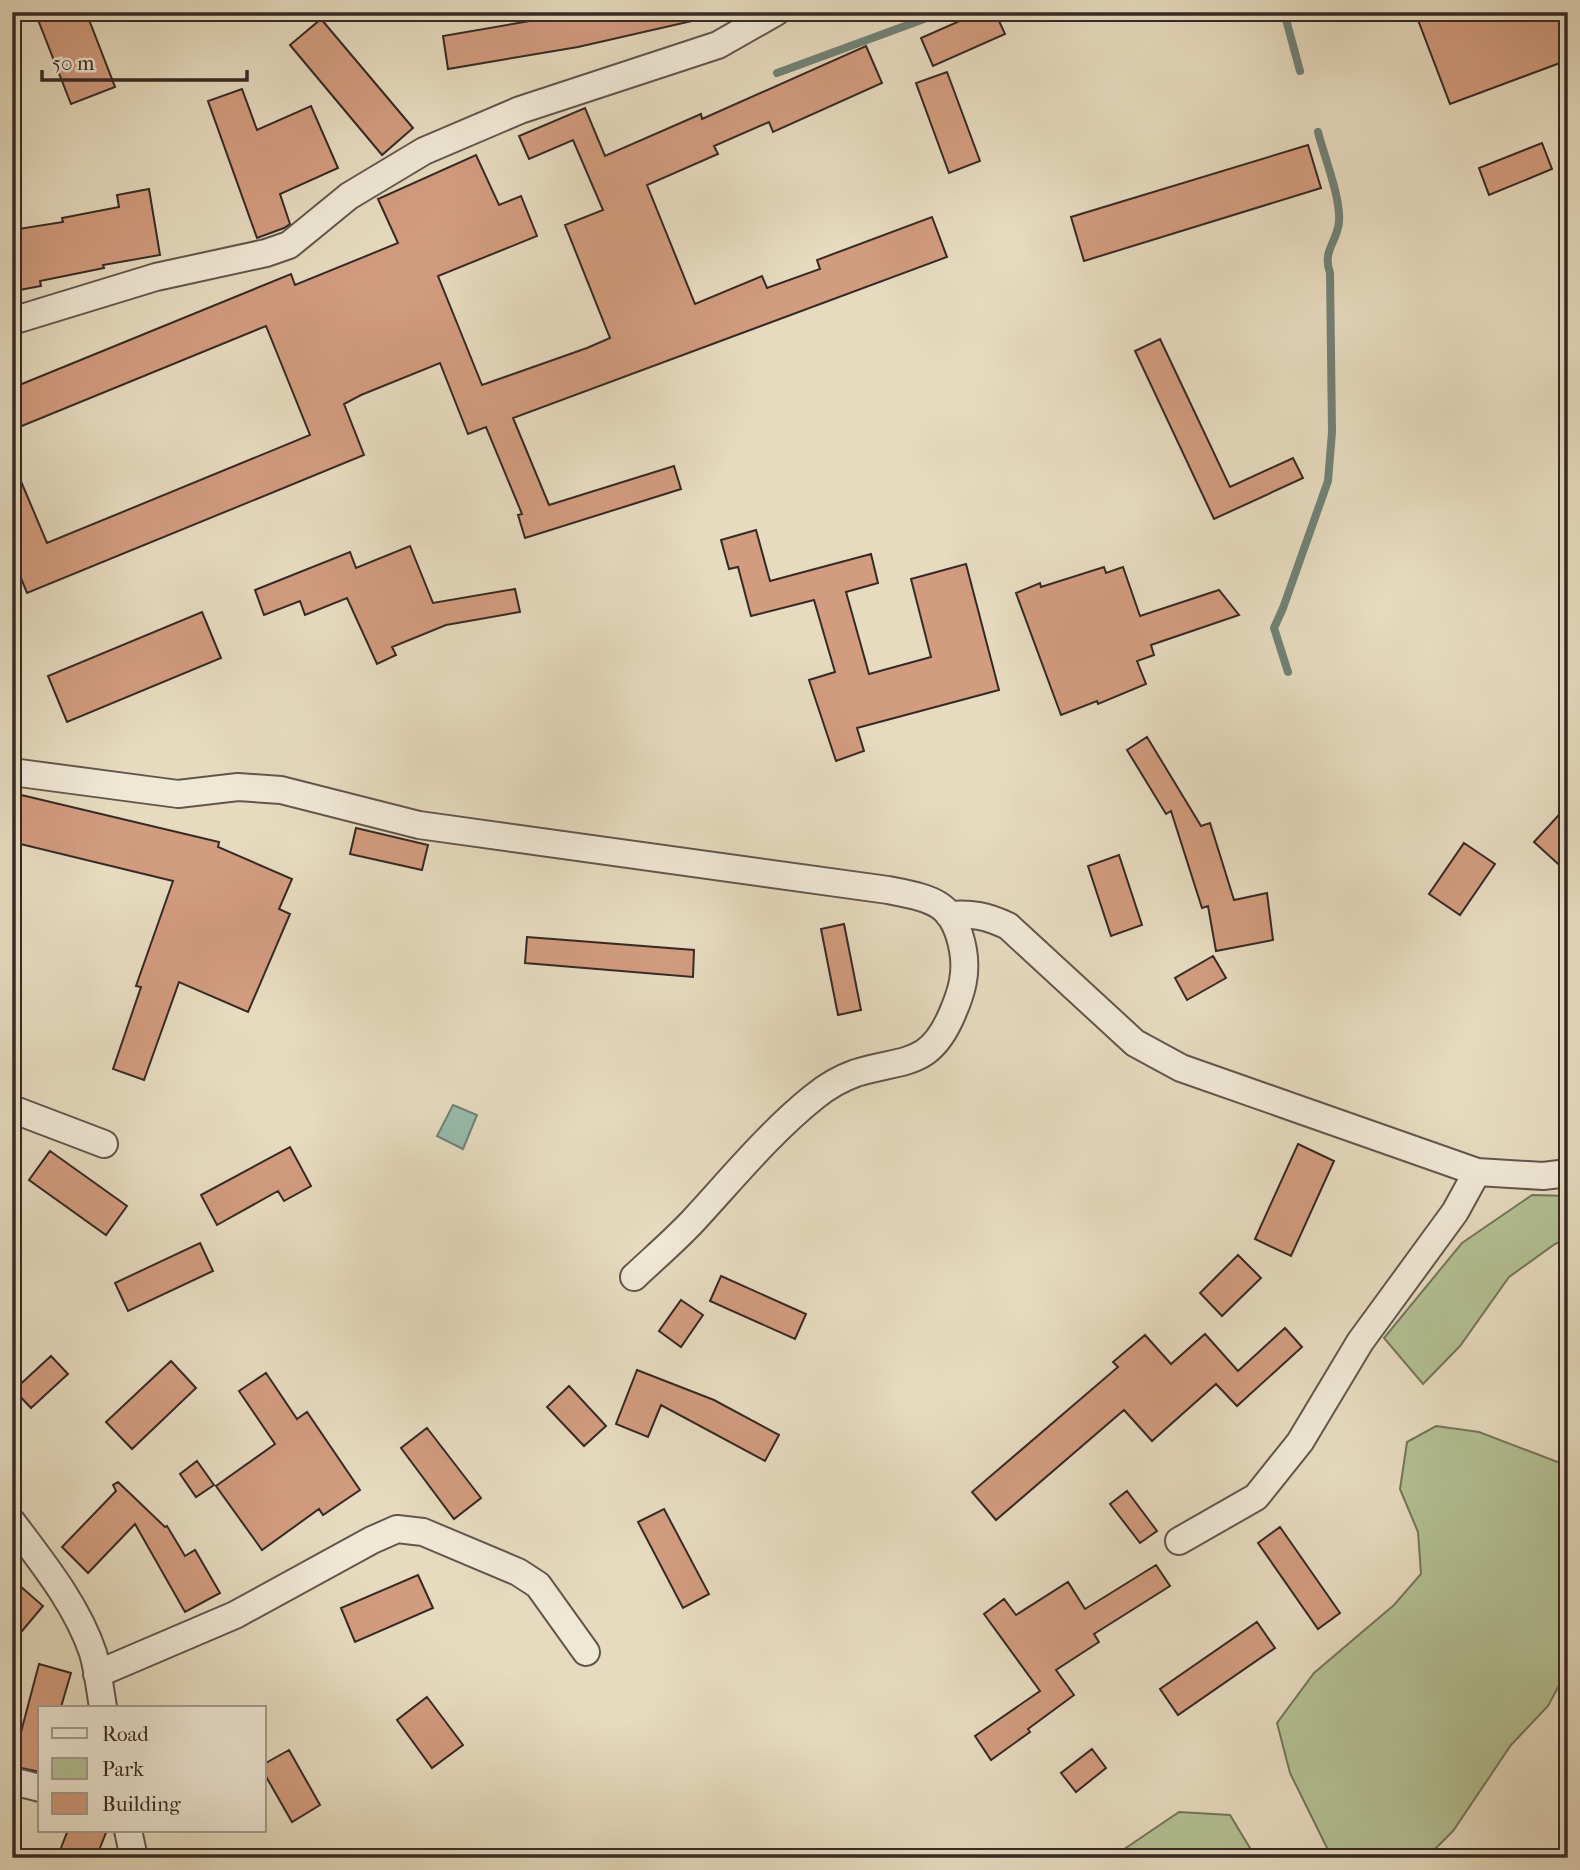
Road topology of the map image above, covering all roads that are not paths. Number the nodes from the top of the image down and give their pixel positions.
1 (776, 12) edge
2 (12, 321) edge
3 (12, 772) edge
4 (949, 915) junction
5 (12, 1109) edge
6 (104, 1144) dead end
7 (1477, 1172) junction
8 (1568, 1173) edge
9 (634, 1278) dead end
10 (12, 1522) edge
11 (1179, 1541) dead end
12 (586, 1652) dead end
13 (97, 1674) junction
14 (103, 1706) edge
15 (12, 1781) edge
16 (38, 1788) edge
17 (128, 1832) edge
18 (134, 1858) edge

1 - 2 street
3 - 4 street
4 - 7 street
4 - 9 street
5 - 6 street
7 - 8 street
7 - 11 street
10 - 13 street
12 - 13 street
13 - 14 street
15 - 16 street
17 - 18 street

